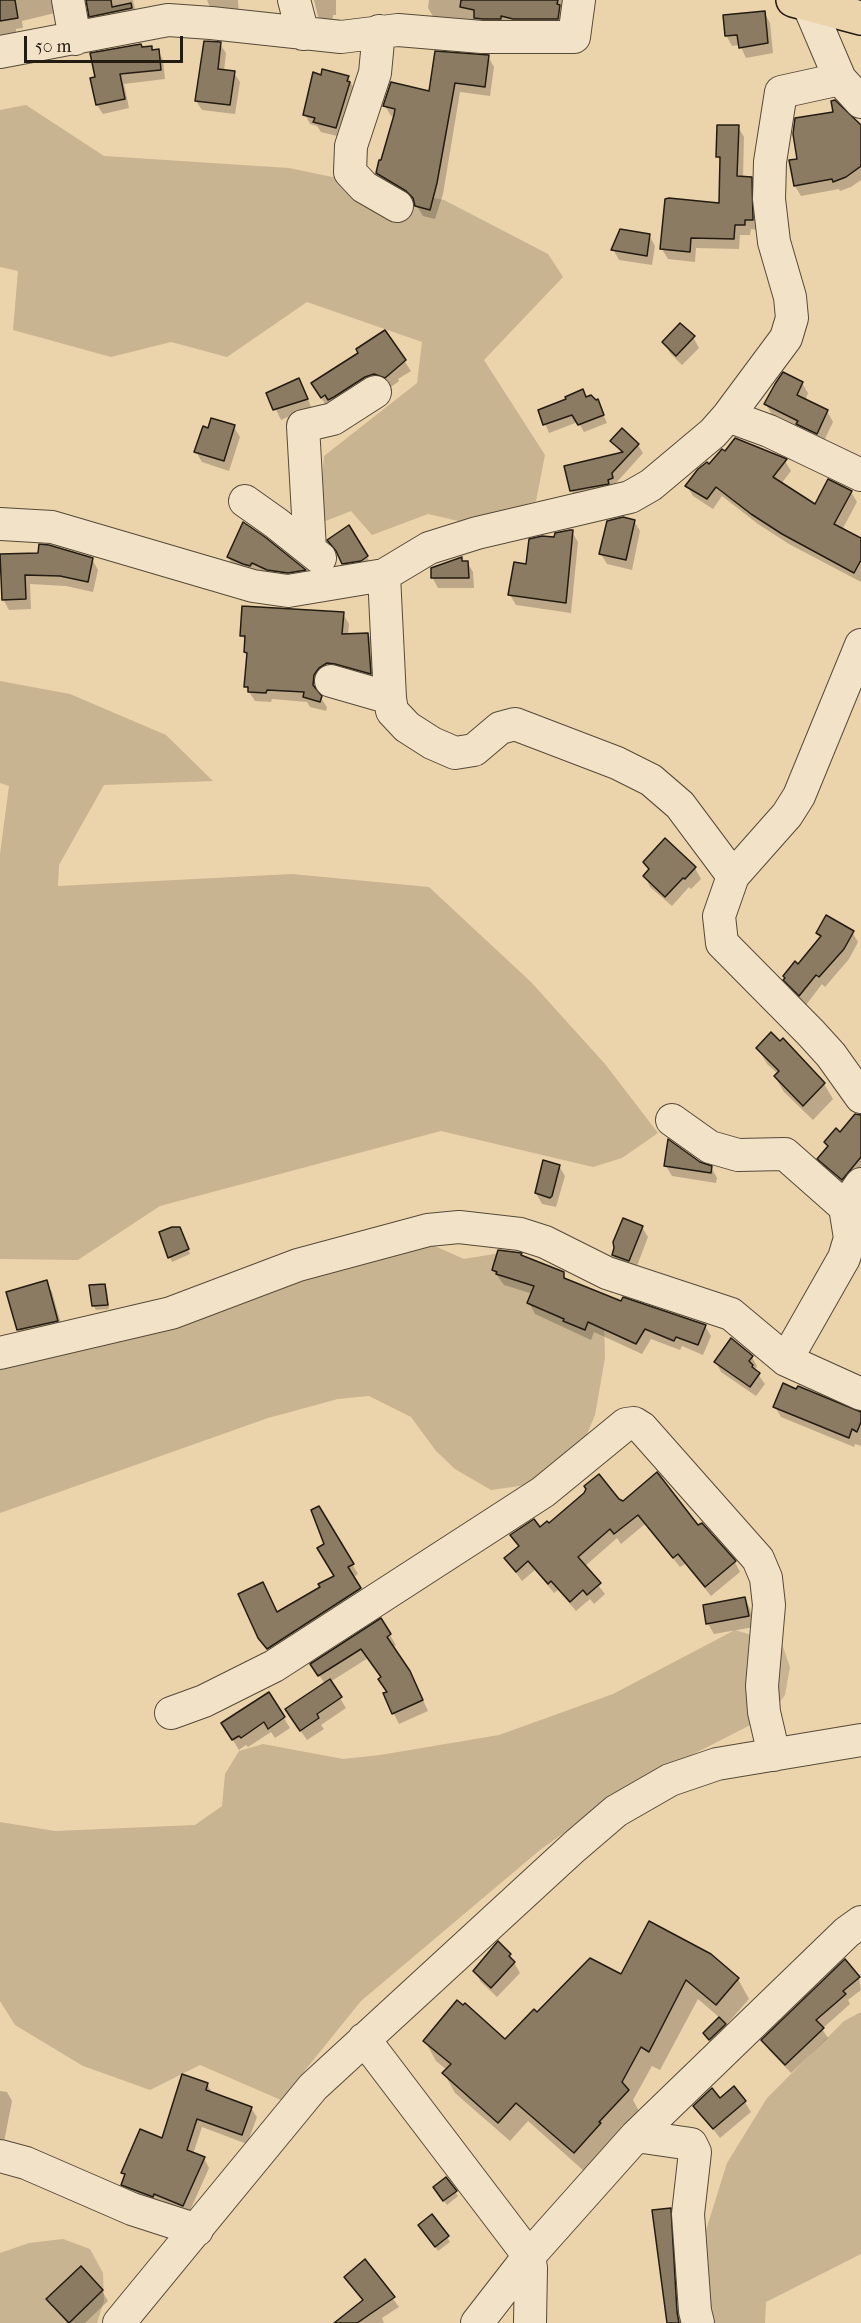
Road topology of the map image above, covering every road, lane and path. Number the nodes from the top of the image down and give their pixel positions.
1 (68, 0) edge
2 (294, 0) edge
3 (579, 0) edge
4 (800, 2) edge
5 (861, 18) edge
6 (379, 31) junction
7 (303, 34) junction
8 (75, 39) junction
9 (0, 52) edge
10 (840, 79) junction
11 (861, 102) edge
12 (397, 206) dead end
13 (375, 392) dead end
14 (728, 416) junction
15 (861, 475) edge
16 (245, 501) dead end
17 (0, 524) edge
18 (310, 550) junction
19 (384, 575) junction
20 (345, 580) junction
21 (861, 645) edge
22 (332, 681) dead end
23 (390, 698) junction
24 (734, 876) junction
25 (861, 1097) edge
26 (672, 1120) dead end
27 (853, 1195) edge
28 (0, 1353) edge
29 (786, 1360) junction
30 (861, 1394) edge
31 (171, 1713) dead end
32 (861, 1740) edge
33 (774, 1755) junction
34 (861, 1922) edge
35 (364, 2039) junction
36 (636, 2136) junction
37 (0, 2156) edge
38 (197, 2230) junction
39 (529, 2256) junction
40 (119, 2323) edge
41 (477, 2323) edge
42 (530, 2323) edge
43 (698, 2323) edge

1 - 8 street
2 - 7 street
3 - 6 street
4 - 5 main road
4 - 10 street
6 - 7 street
6 - 12 street
7 - 8 street
8 - 9 street
10 - 11 street
10 - 14 street
13 - 18 street
14 - 15 street
14 - 19 street
16 - 18 street
17 - 20 street
18 - 20 street
19 - 20 street
19 - 23 street
21 - 24 street
22 - 23 street
23 - 24 street
24 - 25 street
26 - 27 street
27 - 29 street
28 - 29 street
29 - 30 street
31 - 33 street
32 - 33 street
33 - 35 street
34 - 36 street
35 - 38 street
35 - 39 street
36 - 39 street
36 - 43 street
37 - 38 street
38 - 40 street
39 - 41 street
39 - 42 street

